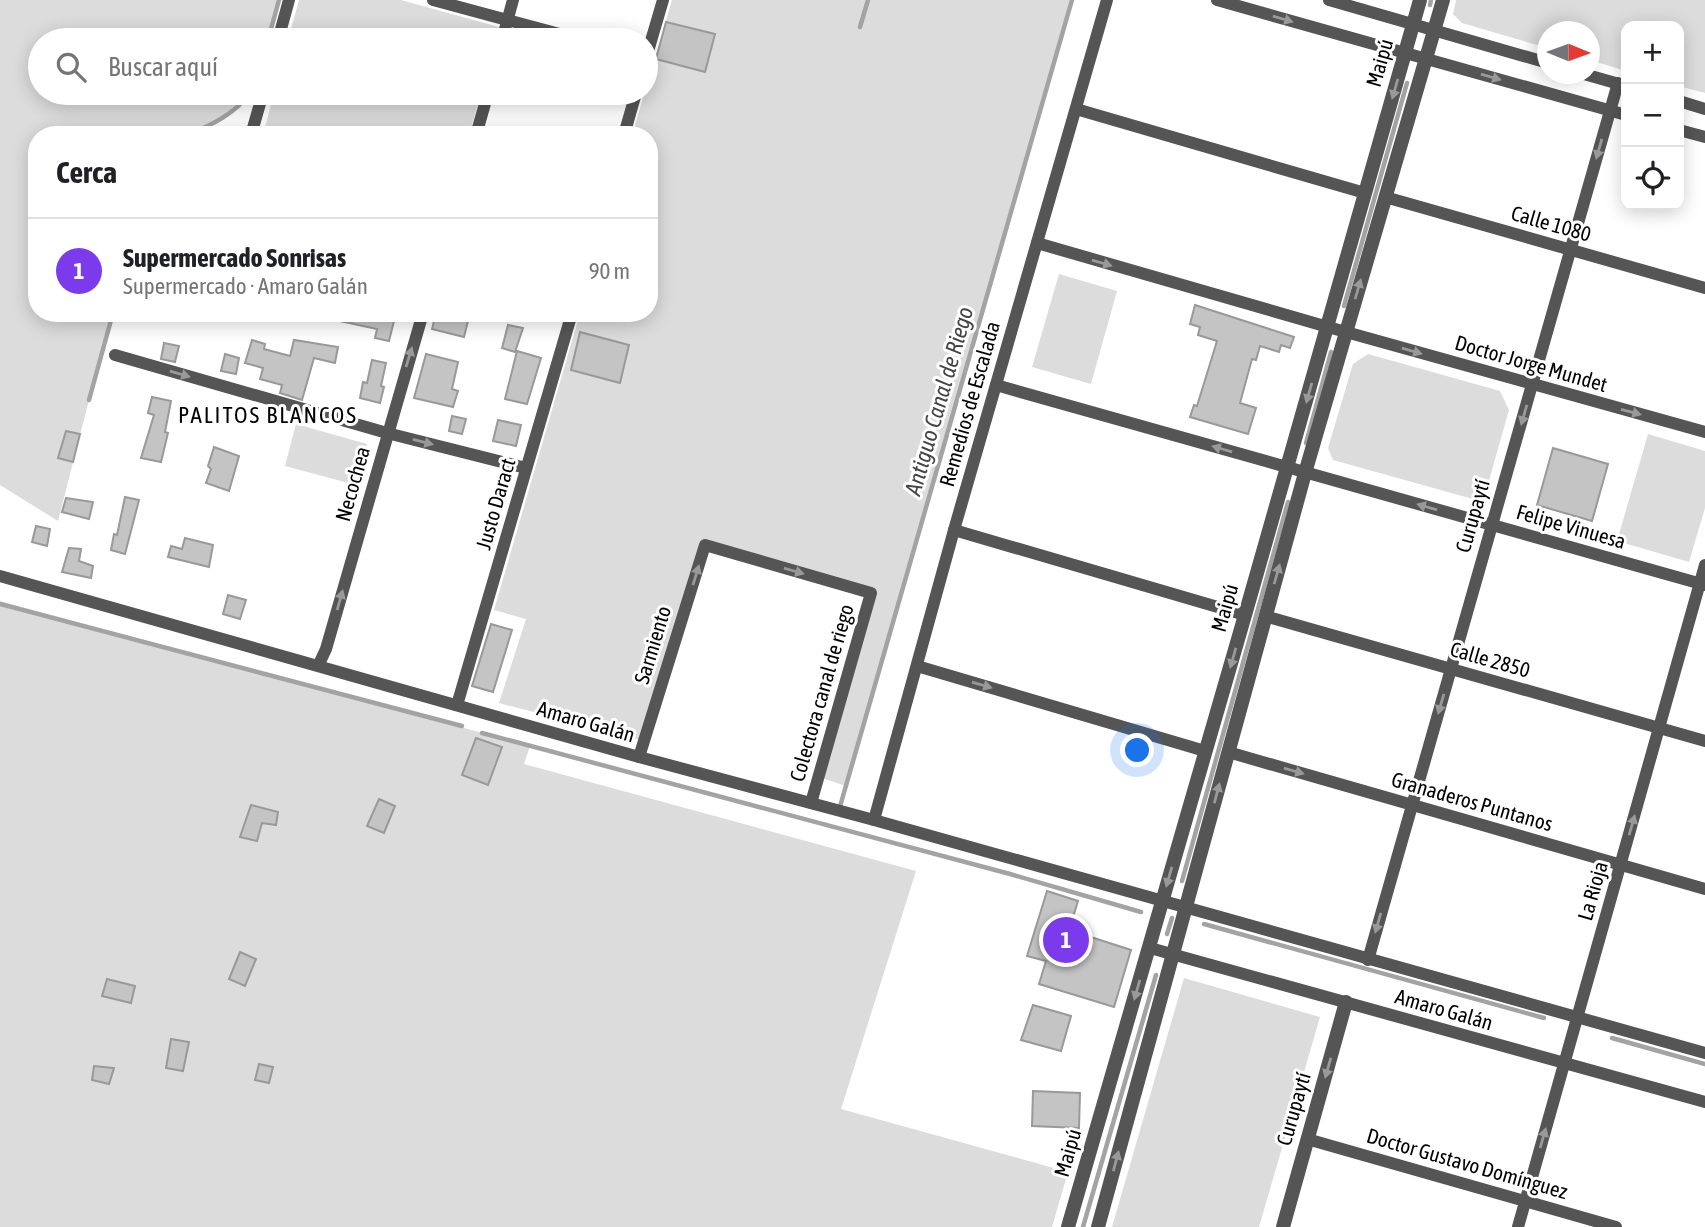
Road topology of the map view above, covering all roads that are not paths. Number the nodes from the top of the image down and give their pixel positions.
1 (289, 0) edge
2 (433, 0) edge
3 (513, 0) edge
4 (663, 0) edge
5 (1107, 0) edge
6 (1217, 0) edge
7 (1329, 0) edge
8 (1420, 0) edge
9 (1443, 0) edge
10 (508, 21) junction
11 (1413, 24) junction
12 (281, 28) edge
13 (506, 28) edge
14 (535, 28) edge
15 (655, 28) edge
16 (1435, 30) junction
17 (1405, 53) junction
18 (1426, 59) junction
19 (1537, 60) edge
20 (1600, 79) edge
21 (1621, 85) edge
22 (1621, 87) edge
23 (1684, 103) edge
24 (260, 105) edge
25 (485, 105) edge
26 (633, 105) edge
27 (1076, 109) junction
28 (1705, 109) edge
29 (1610, 111) junction
30 (1621, 114) edge
31 (254, 126) edge
32 (479, 126) edge
33 (627, 126) edge
34 (1684, 132) edge
35 (1705, 138) edge
36 (1365, 193) junction
37 (1385, 197) junction
38 (1037, 243) junction
39 (1571, 250) junction
40 (1705, 288) edge
41 (420, 322) edge
42 (569, 322) edge
43 (1328, 327) junction
44 (1346, 331) junction
45 (115, 355) dead end
46 (996, 385) junction
47 (1532, 385) junction
48 (1705, 432) edge
49 (387, 433) junction
50 (1288, 467) junction
51 (527, 468) junction
52 (1306, 473) junction
53 (1492, 525) junction
54 (954, 530) junction
55 (1705, 565) edge
56 (0, 576) edge
57 (1702, 584) edge
58 (871, 593) joint
59 (1245, 615) junction
60 (1265, 616) junction
61 (319, 664) junction
62 (916, 666) junction
63 (1451, 669) junction
64 (457, 705) junction
65 (1659, 728) junction
66 (1705, 741) edge
67 (1205, 751) junction
68 (1228, 752) junction
69 (639, 757) junction
70 (811, 803) junction
71 (1413, 805) junction
72 (874, 820) junction
73 (1620, 865) junction
74 (1705, 889) edge
75 (1163, 901) junction
76 (1186, 909) junction
77 (1150, 947) junction
78 (1174, 954) junction
79 (1368, 960) junction
80 (1346, 1002) junction
81 (1577, 1018) junction
82 (1705, 1053) edge
83 (1564, 1064) junction
84 (1705, 1102) edge
85 (1307, 1139) junction
86 (1525, 1201) junction
87 (1068, 1227) edge
88 (1098, 1227) edge
89 (1283, 1227) edge
90 (1518, 1227) edge
91 (1616, 1227) edge

1 - 12 street
2 - 10 street
3 - 10 street
4 - 15 street
5 - 27 street, Remedios de Escalada
6 -> 17 street
7 - 11 street
8 - 11 street, Maipú
9 - 16 street, Maipú
10 - 13 street
10 - 14 street
11 - 16 street
11 - 17 street, Maipú
16 - 18 street, Maipú
16 - 19 street
17 - 18 street
17 -> 36 street, Maipú
18 -> 29 street
18 - 37 street, Maipú
20 - 21 street
22 - 29 street, Curupaytí
23 - 28 street
24 - 31 street
25 - 32 street
26 - 33 street
27 - 36 street
27 - 38 street, Remedios de Escalada
29 - 30 street
29 -> 39 street, Curupaytí
34 - 35 street
36 - 43 street, Maipú
37 - 39 street, Calle 1080
44 -> 37 street, Maipú
38 -> 43 street
38 - 46 street, Remedios de Escalada
39 - 40 street, Calle 1080
39 - 47 street, Curupaytí
49 -> 41 street, Necochea
42 - 51 street, Justo Daract
43 - 44 street, Doctor Jorge Mundet
43 -> 50 street, Maipú
44 -> 47 street, Doctor Jorge Mundet
44 - 52 street, Maipú
45 -> 49 street
50 -> 46 street
46 - 54 street, Remedios de Escalada
47 -> 48 street, Doctor Jorge Mundet
47 -> 53 street, Curupaytí
49 -> 51 street
61 -> 49 street, Necochea
50 - 52 street, Felipe Vinuesa
50 - 59 street, Maipú
51 - 64 street, Justo Daract
53 -> 52 street, Felipe Vinuesa
60 -> 52 street, Maipú
53 - 57 street, Felipe Vinuesa
53 - 63 street, Curupaytí
54 - 59 street
54 - 62 street, Remedios de Escalada
55 - 57 street, La Rioja
56 - 61 street, Amaro Galán
57 - 65 street, La Rioja
69 -> 58 street, Sarmiento
58 - 70 street, Colectora canal de riego
59 -> 67 street, Maipú
60 - 63 street, Calle 2850
60 - 68 street, Maipú
61 - 64 street, Amaro Galán
62 -> 67 street
62 - 72 street, Remedios de Escalada
63 - 65 street, Calle 2850
63 -> 71 street, Curupaytí
64 - 69 street, Amaro Galán
65 - 66 street, Calle 2850
73 -> 65 street, La Rioja
67 -> 75 street, Maipú
68 -> 71 street, Granaderos Puntanos
76 -> 68 street, Maipú
69 - 70 street, Amaro Galán
70 - 72 street, Amaro Galán
71 - 73 street, Granaderos Puntanos
71 -> 79 street, Curupaytí
72 - 75 street, Amaro Galán
73 - 74 street, Granaderos Puntanos
73 - 81 street, La Rioja
75 - 76 street, Amaro Galán
75 - 77 street, Maipú
76 - 78 street, Maipú
76 - 79 street, Amaro Galán
77 - 78 street, Amaro Galán
77 -> 87 street, Maipú
78 - 80 street, Amaro Galán
88 -> 78 street, Maipú
79 - 81 street, Amaro Galán
80 - 83 street, Amaro Galán
80 -> 85 street, Curupaytí
81 - 82 street, Amaro Galán
81 - 83 street, La Rioja
83 - 84 street, Amaro Galán
86 -> 83 street, La Rioja
85 - 86 street, Doctor Gustavo Domínguez
85 - 89 street, Curupaytí
86 - 90 street, La Rioja
86 - 91 street, Doctor Gustavo Domínguez

